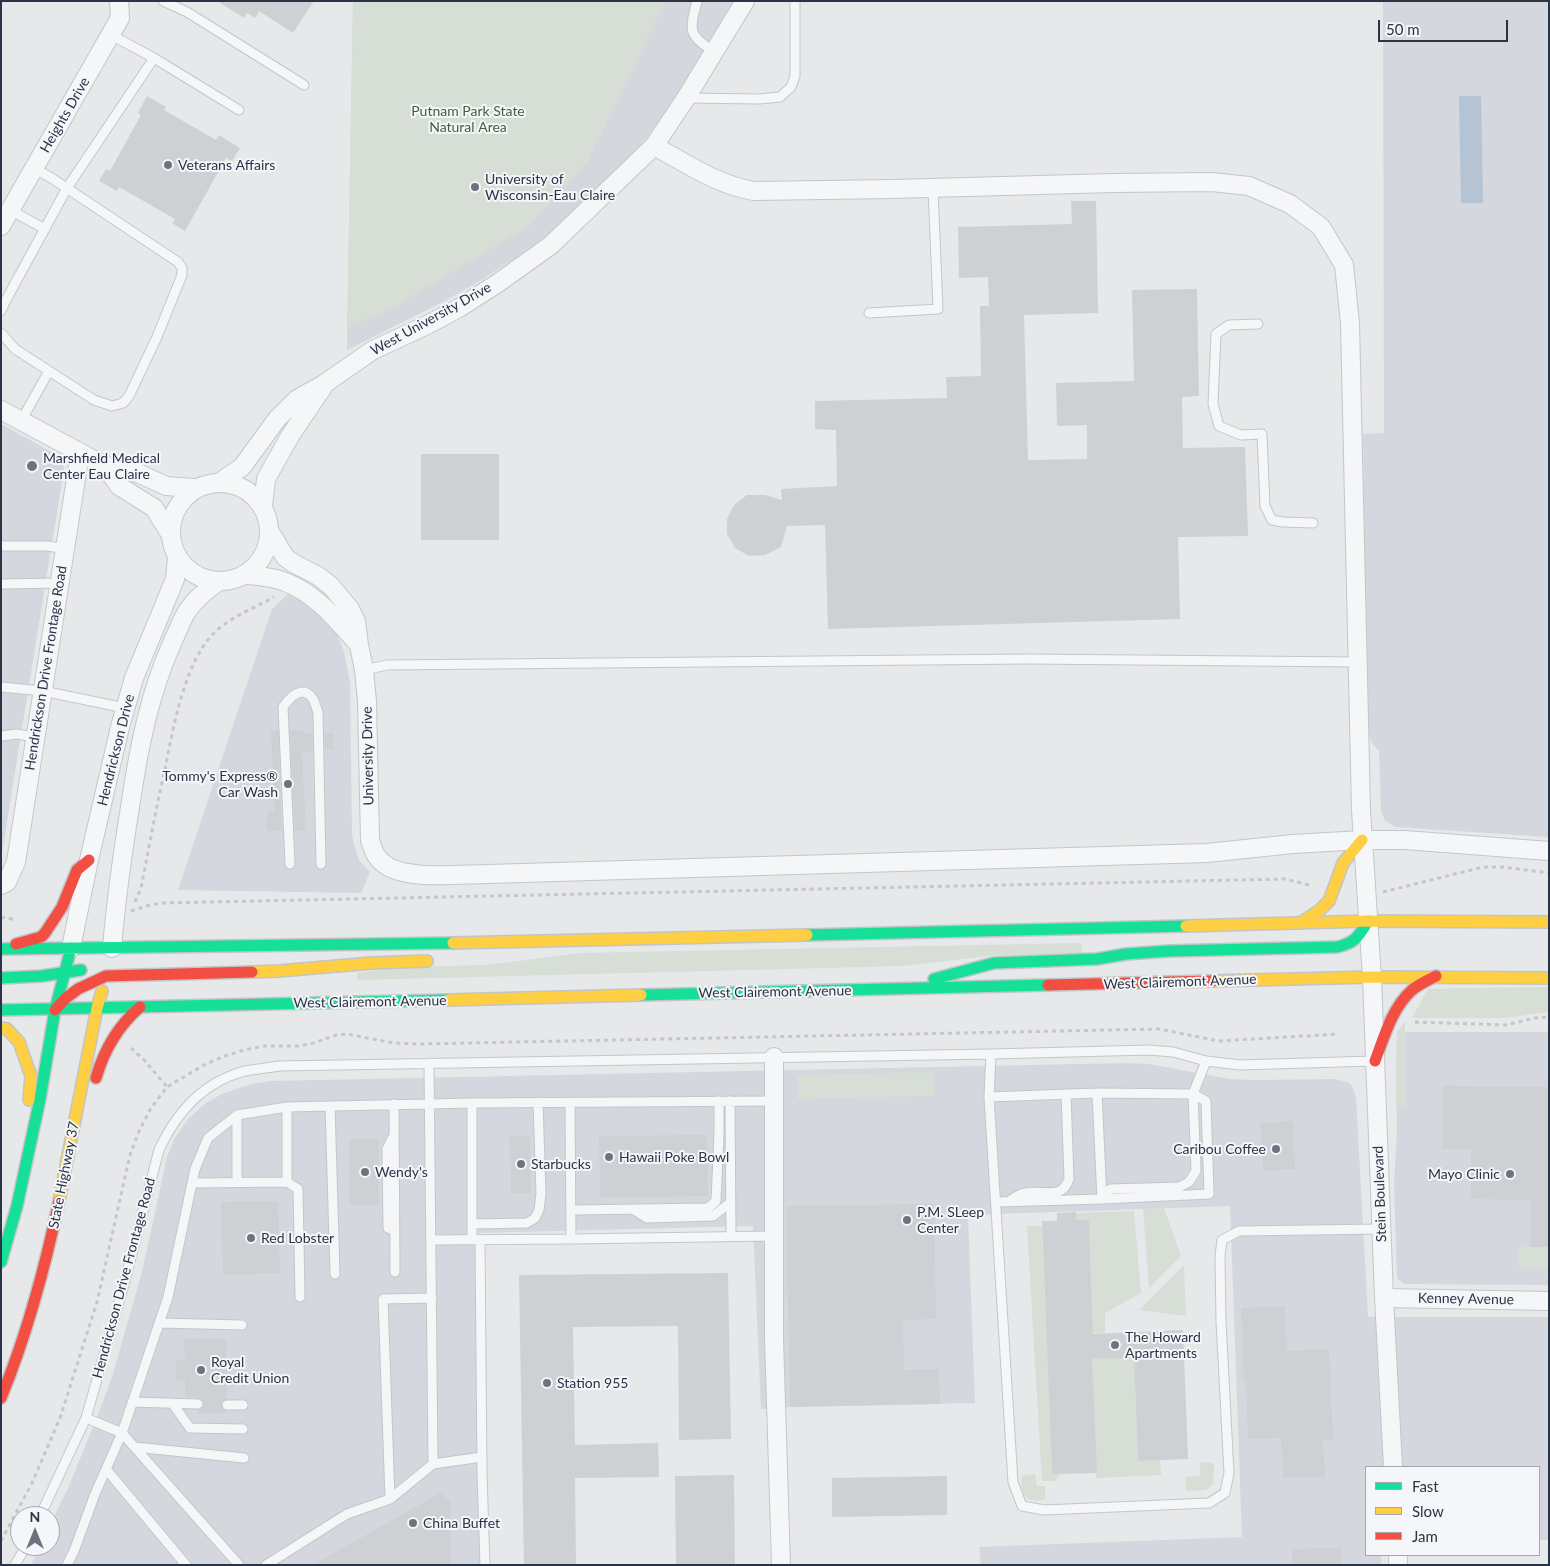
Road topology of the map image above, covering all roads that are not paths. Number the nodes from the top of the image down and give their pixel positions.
1 (119, 1) edge
2 (163, 1) edge
3 (697, 1) edge
4 (745, 1) edge
5 (795, 1) edge
6 (111, 35) junction
7 (714, 51) junction
8 (154, 58) junction
9 (304, 84) dead end
10 (686, 98) junction
11 (239, 110) dead end
12 (654, 146) junction
13 (34, 168) junction
14 (67, 188) junction
15 (933, 188) junction
16 (4, 221) edge
17 (44, 229) junction
18 (1, 311) edge
19 (870, 312) dead end
20 (1258, 324) dead end
21 (1, 333) edge
22 (50, 371) junction
23 (324, 384) junction
24 (1, 410) edge
25 (22, 422) junction
26 (80, 453) junction
27 (105, 466) junction
28 (220, 482) junction
29 (194, 488) junction
30 (263, 506) junction
31 (1313, 523) dead end
32 (169, 532) junction
33 (270, 532) junction
34 (1, 546) edge
35 (65, 549) junction
36 (177, 558) junction
37 (246, 575) junction
38 (218, 582) junction
39 (60, 583) junction
40 (1, 584) edge
41 (359, 645) junction
42 (1357, 662) junction
43 (364, 670) junction
44 (1, 687) edge
45 (43, 691) junction
46 (125, 708) junction
47 (1, 736) edge
48 (36, 737) junction
49 (1362, 840) junction
50 (1549, 851) edge
51 (89, 860) junction
52 (290, 864) dead end
53 (321, 864) dead end
54 (4, 883) edge
55 (1368, 921) junction
56 (1549, 922) edge
57 (1300, 923) junction
58 (562, 941) junction
59 (1, 948) edge
60 (71, 948) junction
61 (512, 953) dead end
62 (439, 960) dead end
63 (108, 961) junction
64 (89, 967) dead end
65 (65, 972) junction
66 (1436, 976) junction
67 (1372, 977) junction
68 (1, 978) edge
69 (1549, 978) edge
70 (899, 990) junction
71 (140, 1007) junction
72 (97, 1008) junction
73 (1, 1010) edge
74 (55, 1010) junction
75 (1, 1028) edge
76 (991, 1054) junction
77 (774, 1057) junction
78 (1206, 1060) junction
79 (1375, 1061) junction
80 (429, 1063) junction
81 (94, 1084) dead end
82 (1097, 1093) junction
83 (1066, 1094) junction
84 (1193, 1094) junction
85 (989, 1097) junction
86 (719, 1101) junction
87 (730, 1101) junction
88 (774, 1101) junction
89 (538, 1102) junction
90 (472, 1103) junction
91 (570, 1103) junction
92 (394, 1104) junction
93 (430, 1104) junction
94 (330, 1106) junction
95 (288, 1107) junction
96 (237, 1115) junction
97 (77, 1170) dead end
98 (22, 1179) junction
99 (237, 1182) junction
100 (287, 1182) junction
101 (192, 1183) junction
102 (1102, 1199) junction
103 (731, 1202) junction
104 (997, 1202) junction
105 (1008, 1202) junction
106 (572, 1210) junction
107 (634, 1210) junction
108 (57, 1212) junction
109 (472, 1224) junction
110 (1381, 1229) junction
111 (731, 1236) junction
112 (774, 1236) junction
113 (571, 1238) junction
114 (431, 1240) junction
115 (476, 1240) junction
116 (1, 1262) edge
117 (395, 1272) dead end
118 (335, 1274) dead end
119 (300, 1297) dead end
120 (432, 1298) junction
121 (1384, 1298) junction
122 (1549, 1301) edge
123 (159, 1323) junction
124 (242, 1326) dead end
125 (1, 1398) edge
126 (132, 1402) junction
127 (172, 1403) junction
128 (198, 1404) dead end
129 (227, 1405) dead end
130 (244, 1405) dead end
131 (86, 1418) junction
132 (244, 1430) dead end
133 (122, 1433) junction
134 (134, 1446) junction
135 (482, 1457) junction
136 (244, 1458) dead end
137 (433, 1464) junction
138 (1393, 1466) edge
139 (106, 1469) junction
140 (390, 1499) junction
141 (45, 1506) edge
142 (67, 1565) edge
143 (186, 1565) edge
144 (239, 1565) edge
145 (266, 1565) edge
146 (485, 1565) edge
147 (781, 1565) edge

1 - 6 street, Heights Drive
2 - 9 lane
3 - 7 lane
4 - 7 street, West University Drive
5 - 10 lane
6 - 8 lane
6 - 13 street, Heights Drive
7 - 10 street, West University Drive
8 - 11 lane
8 - 14 lane
10 - 12 street, West University Drive
12 - 15 street, Stein Boulevard
12 - 23 street, West University Drive
13 - 14 lane
13 - 16 street, Heights Drive
14 - 17 lane
14 - 22 lane
15 - 19 lane
15 - 42 street, Stein Boulevard
16 - 17 lane
17 - 18 lane
20 - 31 lane
21 - 22 lane
22 - 25 lane
23 - 28 street, West University Drive
23 - 30 street, West University Drive
24 - 25 street
25 - 26 street
26 - 27 street
26 - 35 street, Hendrickson Drive Frontage Road
27 - 29 street
27 - 32 street
28 - 29 street
28 - 30 street
29 - 32 street
30 - 33 street
32 - 36 street
33 - 37 street
33 - 41 street, University Drive
34 - 35 lane
35 - 39 street, Hendrickson Drive Frontage Road
36 - 38 street
36 - 46 street, Hendrickson Drive
37 - 38 street
37 - 41 street
38 - 63 street, Hendrickson Drive
39 - 40 lane
39 - 45 street, Hendrickson Drive Frontage Road
41 - 43 street, University Drive
42 - 43 lane
42 - 49 street, Stein Boulevard
43 - 49 street, University Drive
44 - 45 lane
45 - 46 lane
45 - 48 street, Hendrickson Drive Frontage Road
46 - 51 street, Hendrickson Drive
47 - 48 lane
48 - 54 street, Hendrickson Drive Frontage Road
49 - 50 street
49 - 55 street, Stein Boulevard
49 - 57 main road
51 - 59 main road
51 - 60 street, Hendrickson Drive
52 - 53 lane
55 - 56 main road
55 - 57 main road
55 - 67 street, Stein Boulevard
55 - 70 main road
57 - 58 main road
58 - 61 main road
58 - 63 main road
59 - 60 main road
60 - 63 main road
60 - 65 main road
62 - 63 main road
63 - 72 main road, State Highway 37
63 - 74 main road
64 - 65 main road
65 - 68 main road
65 - 74 main road
66 - 67 main road, West Clairemont Avenue
66 - 69 main road, West Clairemont Avenue
66 - 79 main road
67 - 70 main road, West Clairemont Avenue
67 - 79 street, Stein Boulevard
70 - 71 main road, West Clairemont Avenue
71 - 72 main road, West Clairemont Avenue
71 - 81 main road
72 - 74 main road, West Clairemont Avenue
72 - 108 main road, State Highway 37
73 - 74 main road, West Clairemont Avenue
74 - 98 main road
75 - 98 main road
76 - 77 lane, Hendrickson Drive Frontage Road
76 - 78 lane, Hendrickson Drive Frontage Road
76 - 85 lane
77 - 80 lane, Hendrickson Drive Frontage Road
77 - 88 street
78 - 79 lane, Hendrickson Drive Frontage Road
78 - 84 lane
79 - 110 street, Stein Boulevard
80 - 93 lane
80 - 131 lane, Hendrickson Drive Frontage Road
82 - 83 lane
82 - 84 lane
82 - 102 lane
83 - 85 lane
83 - 105 lane
84 - 102 lane
84 - 102 lane
85 - 104 lane
86 - 87 lane
86 - 91 lane
86 - 107 lane
87 - 88 lane
87 - 103 lane
88 - 112 street
89 - 90 lane
89 - 91 lane
89 - 109 lane
90 - 93 lane
90 - 109 lane
91 - 106 lane
92 - 93 lane
92 - 94 lane
92 - 117 lane
93 - 114 lane
94 - 95 lane
94 - 118 lane
95 - 96 lane
95 - 100 lane
96 - 99 lane
96 - 101 lane
97 - 108 main road
98 - 116 main road
99 - 100 lane
99 - 101 lane
100 - 119 lane
101 - 123 lane
102 - 105 lane
103 - 107 lane
103 - 111 lane
104 - 105 lane
104 - 110 lane
106 - 107 lane
106 - 113 lane
108 - 125 main road, State Highway 37
109 - 115 lane
110 - 121 street, Stein Boulevard
111 - 112 lane
111 - 113 lane
112 - 147 street
113 - 115 lane
114 - 115 lane
114 - 120 lane
115 - 135 lane
120 - 137 lane
120 - 140 lane
121 - 122 street, Kenney Avenue
121 - 138 street, Stein Boulevard
123 - 124 lane
123 - 126 lane
126 - 127 lane
126 - 133 lane
127 - 128 lane
127 - 132 lane
129 - 130 lane
131 - 133 lane
131 - 141 lane, Hendrickson Drive Frontage Road
133 - 134 lane
133 - 139 lane
134 - 136 lane
134 - 144 lane
135 - 137 lane
135 - 146 lane
137 - 140 lane
139 - 142 lane
139 - 143 lane
140 - 145 lane

